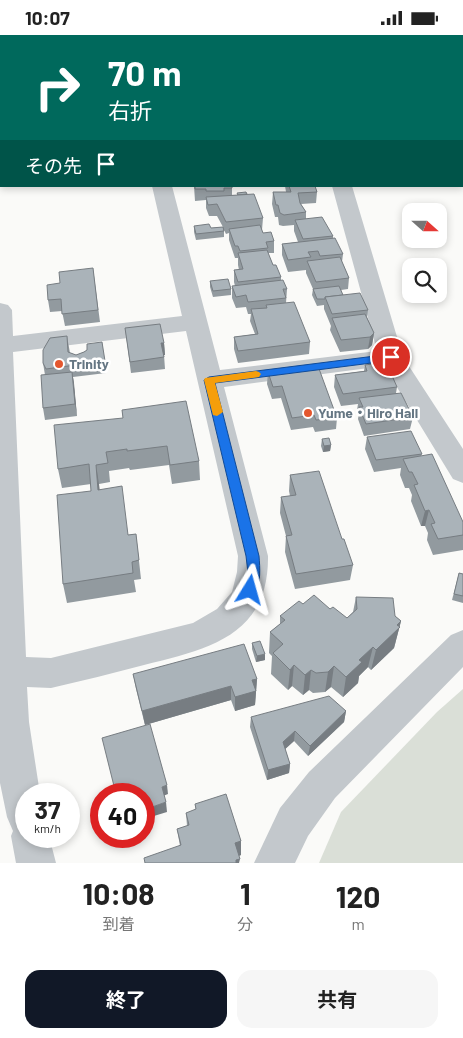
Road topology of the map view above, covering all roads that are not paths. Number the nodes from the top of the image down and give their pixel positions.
1 (162, 187) edge
2 (342, 187) edge
3 (0, 311) edge
4 (195, 322) junction
5 (2, 345) junction
6 (391, 357) junction
7 (209, 380) junction
8 (463, 472) edge
9 (3, 533) edge
10 (463, 645) edge
11 (5, 671) edge
12 (19, 783) edge
13 (33, 848) edge
14 (36, 863) edge
15 (274, 863) edge

1 - 4 street
2 - 6 street
3 - 5 street
4 - 5 street
4 - 7 street
5 - 9 street
6 - 7 street
6 - 8 street
7 - 11 street
9 - 11 street
10 - 15 street
11 - 12 street
13 - 14 street

